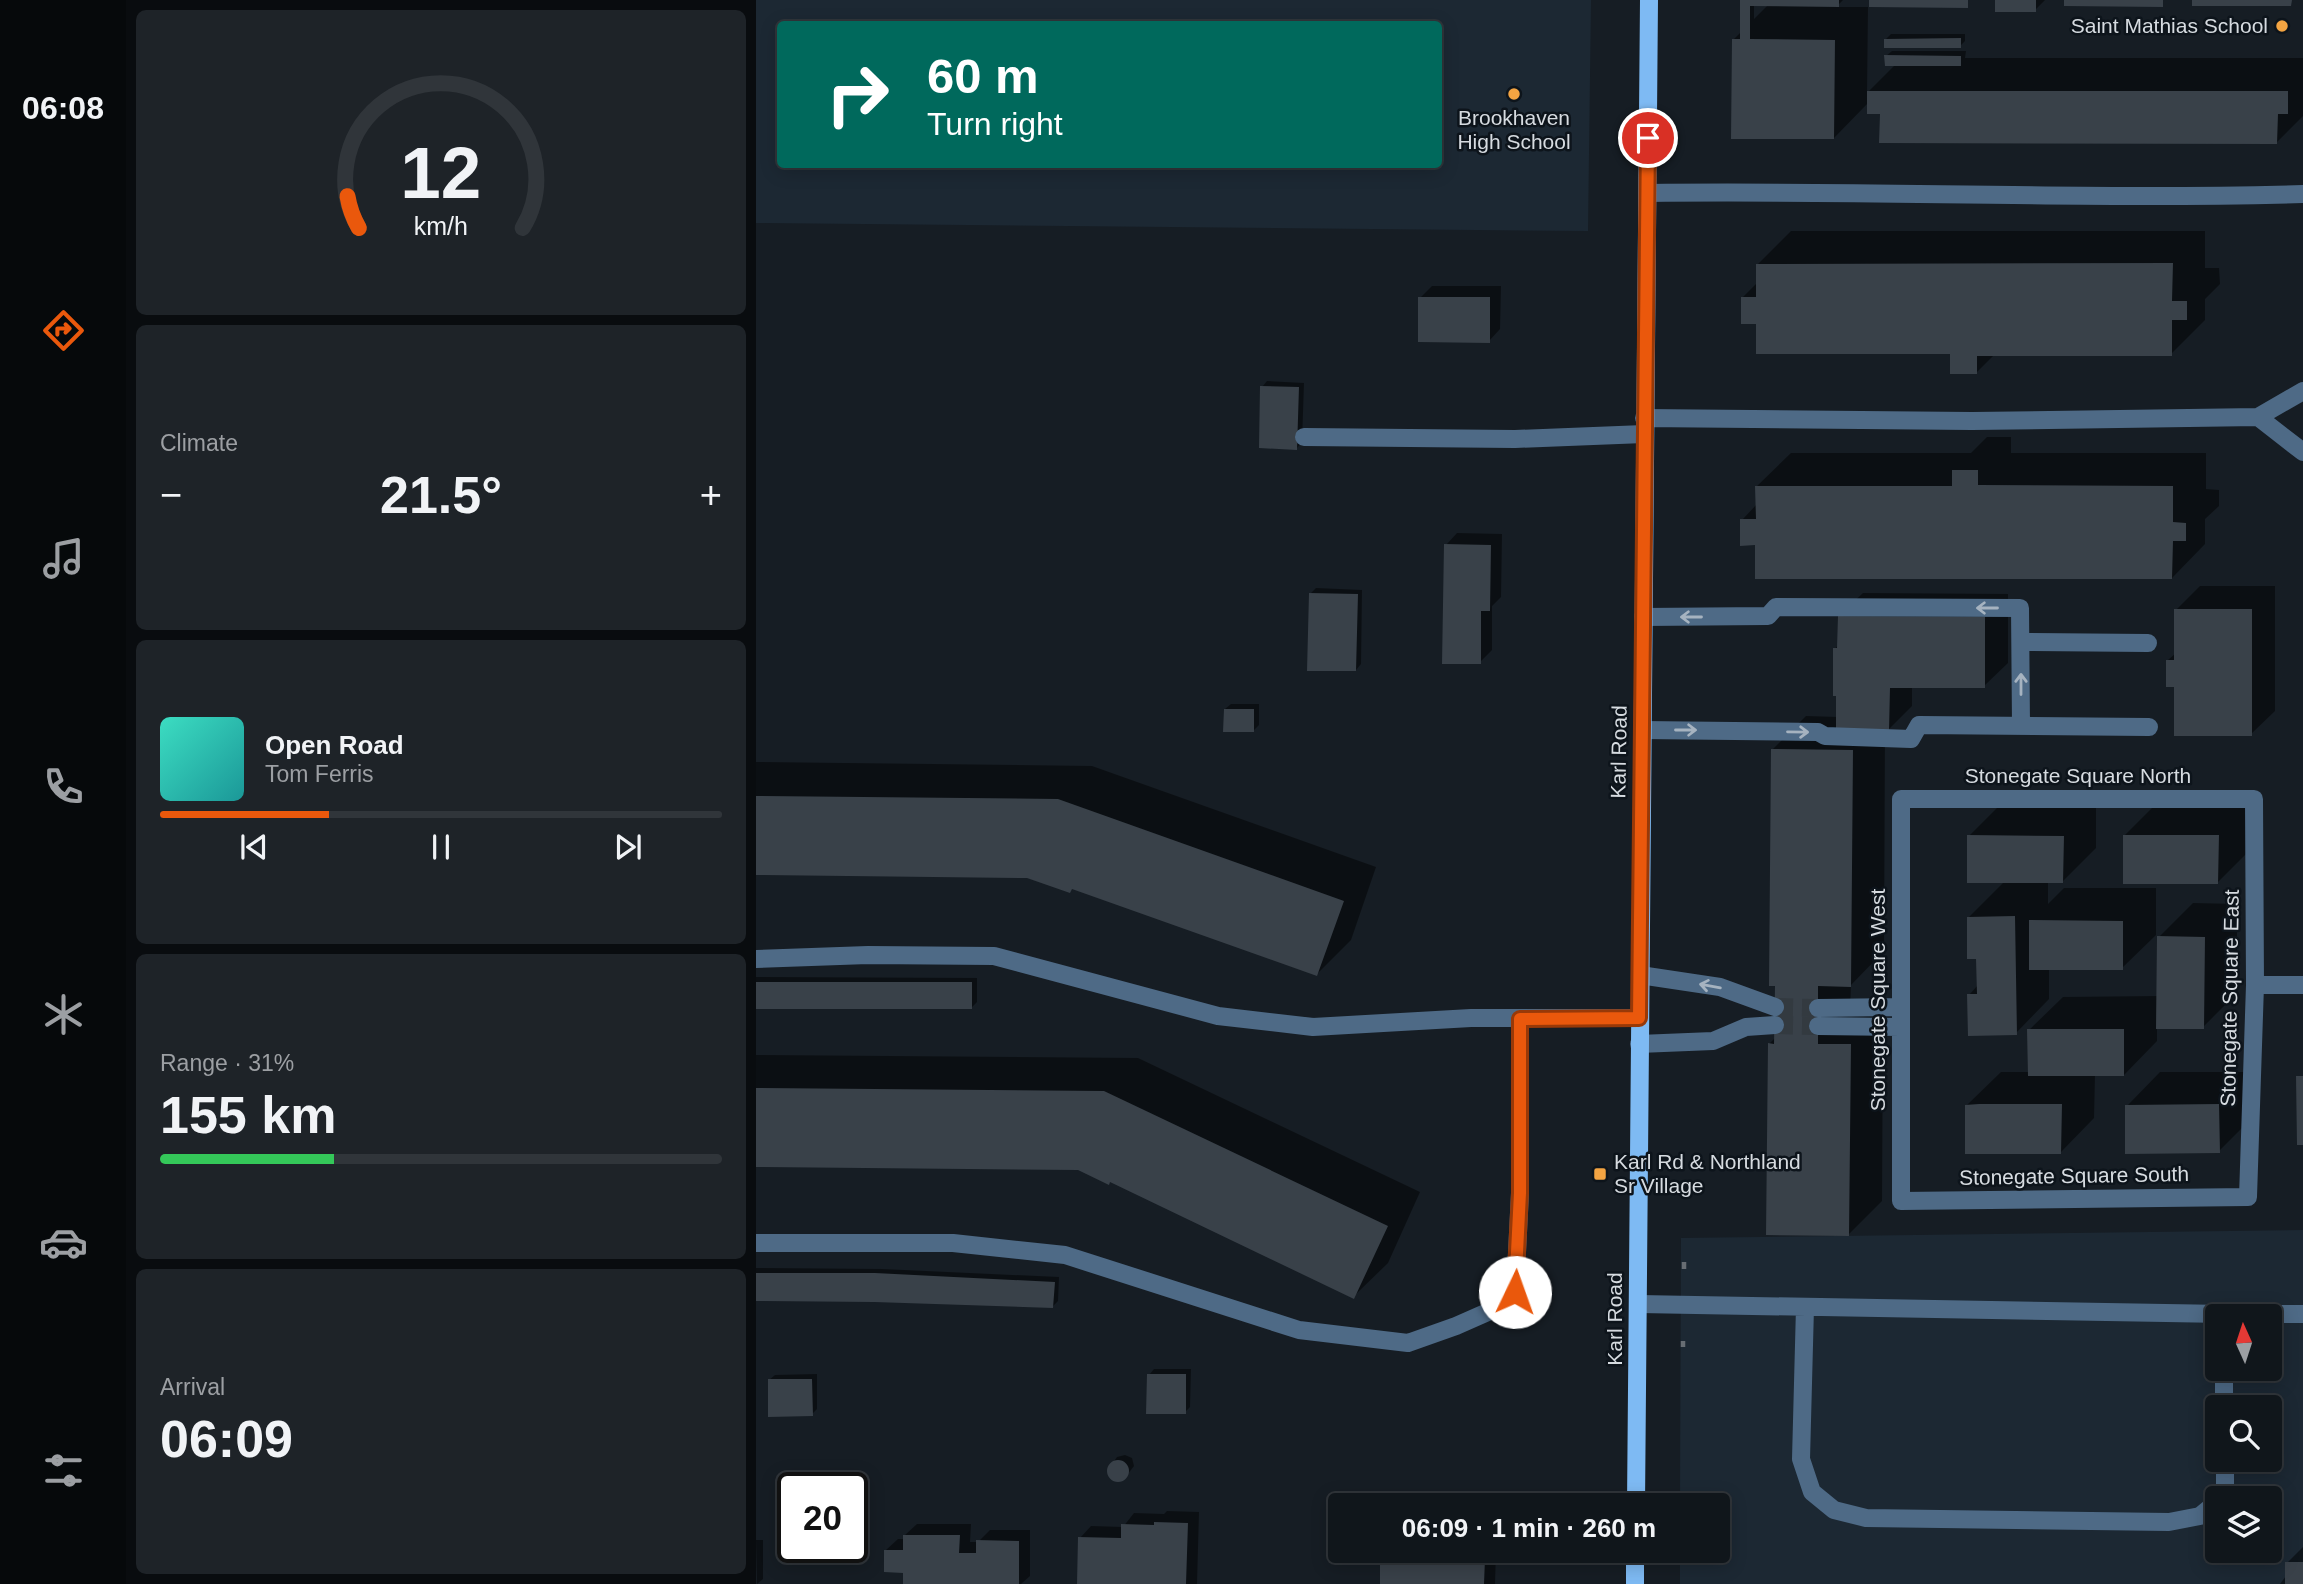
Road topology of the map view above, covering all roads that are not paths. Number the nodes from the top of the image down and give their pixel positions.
1 (1649, 0) edge
2 (1648, 194) junction
3 (2303, 194) edge
4 (2303, 391) edge
5 (2258, 417) junction
6 (1644, 426) junction
7 (1304, 437) dead end
8 (2303, 452) edge
9 (1643, 617) junction
10 (2021, 642) junction
11 (2148, 643) dead end
12 (2021, 726) junction
13 (2149, 727) dead end
14 (1642, 730) junction
15 (1901, 799) joint
16 (2254, 799) joint
17 (756, 959) edge
18 (1640, 975) junction
19 (2255, 985) junction
20 (2303, 985) edge
21 (1901, 1007) junction
22 (1639, 1018) junction
23 (1520, 1019) junction
24 (1900, 1027) junction
25 (1639, 1044) junction
26 (2248, 1197) joint
27 (1901, 1201) joint
28 (756, 1243) edge
29 (1639, 1304) junction
30 (1805, 1307) junction
31 (2282, 1314) edge
32 (2303, 1314) edge
33 (2205, 1315) edge
34 (1636, 1493) edge
35 (2205, 1512) edge
36 (1635, 1563) edge
37 (1635, 1584) edge

1 - 2 main road, Karl Road
2 - 3 street
2 - 6 main road, Karl Road
4 - 5 street
5 - 6 street
5 - 8 street
6 - 7 street
6 - 9 main road, Karl Road
10 -> 9 street
9 - 14 main road, Karl Road
10 - 11 street
12 -> 10 street
12 - 13 street
14 -> 12 street
14 - 18 main road, Karl Road
15 - 16 street, Stonegate Square North
15 - 21 street, Stonegate Square West
16 - 19 street, Stonegate Square East
17 - 23 street
18 - 22 main road, Karl Road
25 -> 18 street
19 - 20 street
19 - 26 street, Stonegate Square East
21 - 24 street, Stonegate Square West
21 - 24 street
22 - 23 street
22 - 25 main road, Karl Road
23 - 28 street
24 - 27 street, Stonegate Square West
25 - 29 main road, Karl Road
26 - 27 street, Stonegate Square South
29 - 30 street
29 - 34 main road, Karl Road
30 - 33 street
30 - 35 street
31 - 32 street
36 - 37 main road

